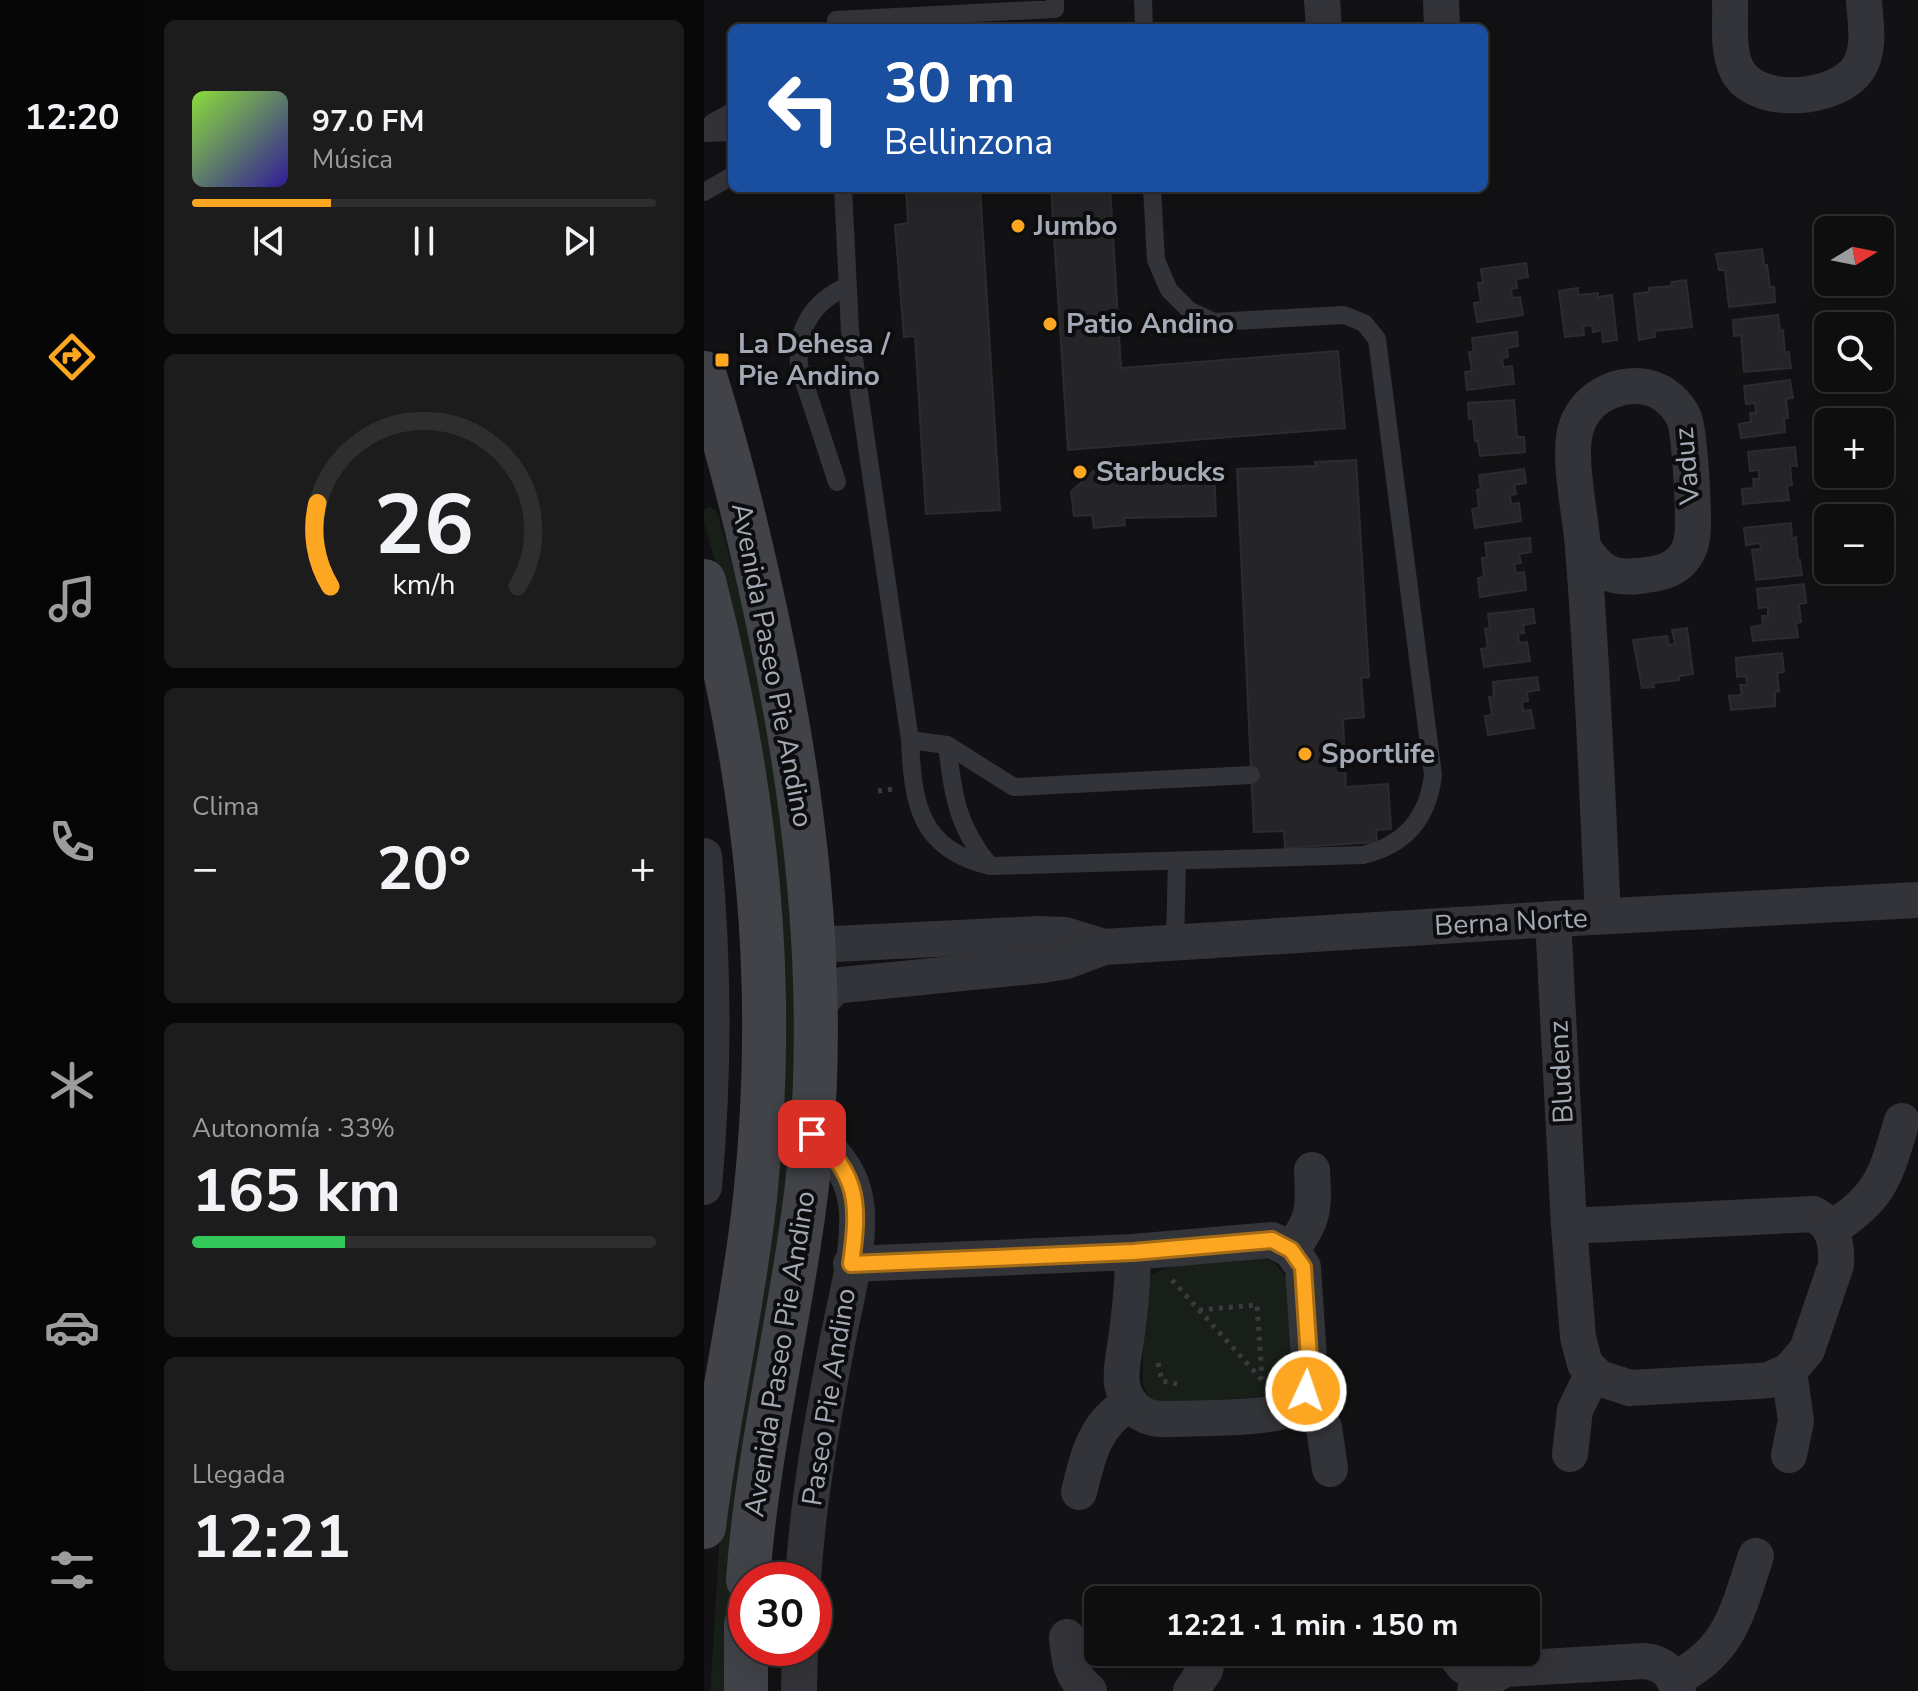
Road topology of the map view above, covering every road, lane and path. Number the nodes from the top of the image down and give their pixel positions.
1 (835, 0) edge
2 (1055, 0) edge
3 (1143, 0) edge
4 (1322, 0) edge
5 (1441, 0) edge
6 (1730, 0) edge
7 (1864, 0) edge
8 (836, 24) edge
9 (1144, 24) edge
10 (1324, 24) edge
11 (1442, 24) edge
12 (728, 114) edge
13 (728, 132) edge
14 (704, 133) edge
15 (728, 178) edge
16 (704, 192) edge
17 (843, 192) edge
18 (1152, 192) edge
19 (847, 286) junction
20 (704, 373) edge
21 (837, 482) dead end
22 (1583, 548) junction
23 (1618, 578) junction
24 (704, 582) edge
25 (1587, 618) junction
26 (910, 740) junction
27 (947, 745) junction
28 (1251, 775) dead end
29 (704, 856) edge
30 (1177, 861) junction
31 (990, 866) junction
32 (1918, 900) edge
33 (1603, 916) junction
34 (1553, 919) junction
35 (1175, 942) junction
36 (814, 945) junction
37 (1104, 947) junction
38 (817, 1006) junction
39 (1902, 1121) dead end
40 (812, 1134) junction
41 (1312, 1170) dead end
42 (704, 1187) edge
43 (1569, 1226) junction
44 (1831, 1229) junction
45 (1169, 1247) junction
46 (1291, 1250) junction
47 (1133, 1252) junction
48 (851, 1264) junction
49 (1199, 1310) junction
50 (1789, 1371) junction
51 (1593, 1373) junction
52 (1302, 1399) junction
53 (1130, 1403) junction
54 (1570, 1454) dead end
55 (1789, 1455) dead end
56 (1330, 1469) dead end
57 (1079, 1492) dead end
58 (704, 1527) edge
59 (1756, 1556) dead end
60 (750, 1562) edge
61 (805, 1562) edge
62 (1067, 1637) dead end
63 (746, 1666) edge
64 (800, 1666) edge
65 (1206, 1666) edge
66 (1464, 1666) edge
67 (1676, 1685) edge
68 (1479, 1686) edge
69 (746, 1691) edge
70 (799, 1691) edge
71 (1089, 1691) edge
72 (1191, 1691) edge

1 - 8 lane
2 - 8 lane
3 - 9 lane
4 - 10 street
5 - 11 street
6 - 7 street
12 - 14 lane
13 - 14 lane
15 - 16 lane
17 - 19 lane
18 - 30 lane
19 - 21 lane
19 - 26 lane
20 - 36 street, Avenida Paseo Pie Andino
22 - 23 street
22 - 23 street, Vaduz
22 - 25 street, Vaduz
23 - 25 street
24 - 58 street, Avenida Paseo Pie Andino
25 - 33 street, Vaduz
26 - 27 lane
26 - 31 lane
27 - 28 lane
27 - 31 lane
29 - 42 street
30 - 31 lane
30 - 35 lane
32 - 33 street, Berna Norte
33 - 34 street, Berna Norte
34 - 35 street, Berna Norte
34 - 43 street, Bludenz
35 - 37 street, Berna Norte
36 - 37 street, Berna Norte
36 - 38 street, Avenida Paseo Pie Andino
37 - 38 street, Berna Norte
38 - 40 street, Avenida Paseo Pie Andino
39 - 44 street
40 - 48 street, Paseo Pie Andino
40 - 60 street, Avenida Paseo Pie Andino
41 - 46 street
43 - 44 street
43 - 51 street, Bludenz
44 - 50 street
45 - 46 street
45 - 47 street
45 - 49 path
46 - 52 street
47 - 48 street
47 - 53 street
48 - 61 street, Paseo Pie Andino
49 - 49 path
50 - 51 street
50 - 55 street
51 - 54 street
52 - 53 street
52 - 56 street
53 - 57 street
59 - 67 street
62 - 71 street
63 - 69 street
64 - 70 street
65 - 72 street
66 - 68 street
67 - 68 street

